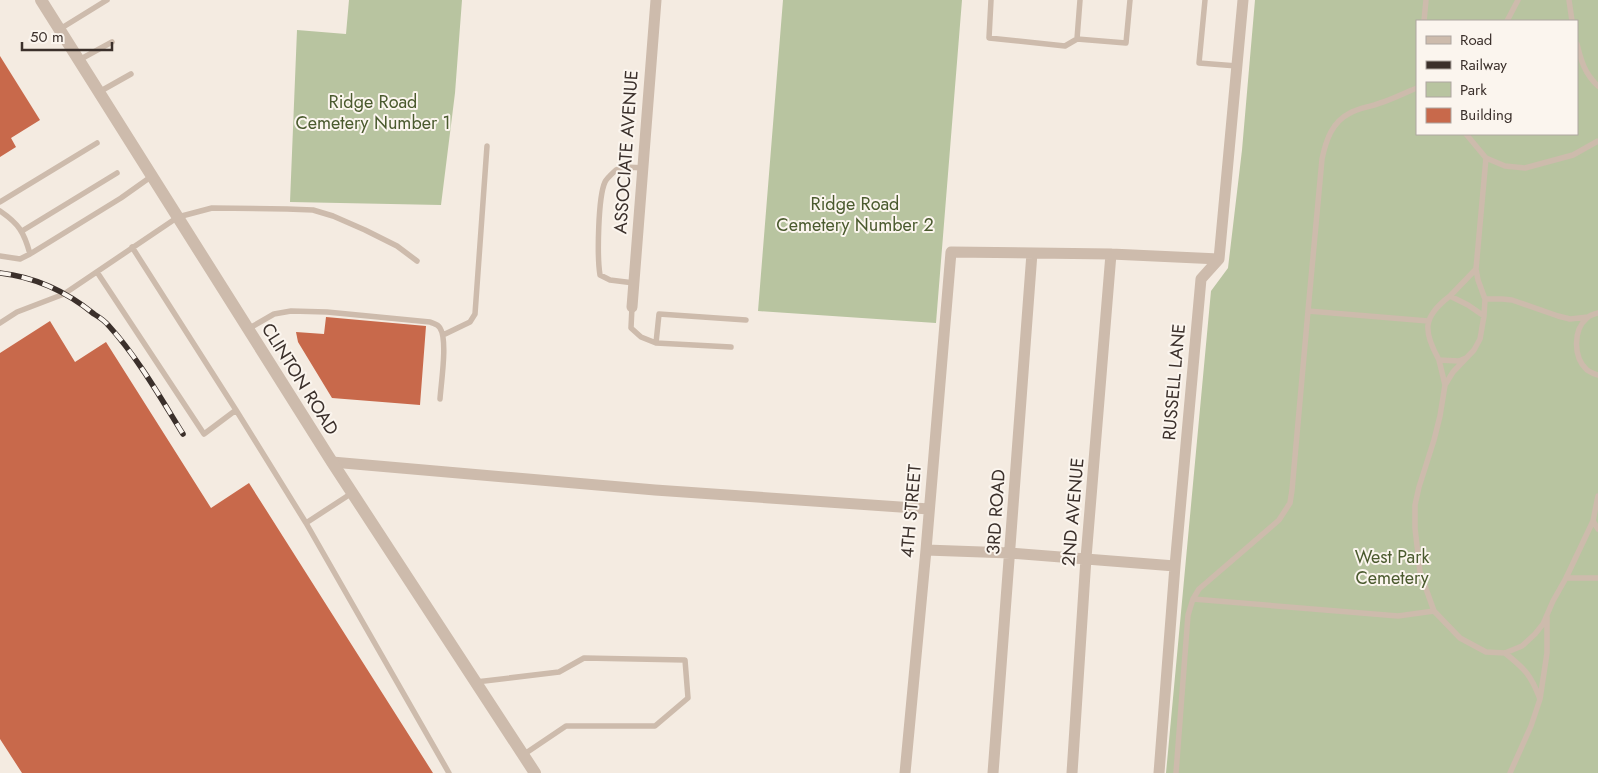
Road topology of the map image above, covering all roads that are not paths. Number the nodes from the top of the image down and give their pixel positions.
1 (41, 0) edge
2 (107, 0) edge
3 (656, 0) edge
4 (991, 0) edge
5 (1080, 0) edge
6 (1130, 0) edge
7 (1205, 0) edge
8 (1243, 0) edge
9 (1426, 0) edge
10 (1518, 0) edge
11 (1569, 0) edge
12 (1424, 20) edge
13 (1508, 20) edge
14 (1572, 20) edge
15 (60, 29) junction
16 (1077, 39) junction
17 (112, 42) dead end
18 (1578, 48) edge
19 (79, 60) junction
20 (1237, 66) junction
21 (131, 74) dead end
22 (1598, 86) edge
23 (1416, 88) edge
24 (99, 92) junction
25 (1467, 135) edge
26 (1598, 141) edge
27 (97, 143) dead end
28 (487, 146) dead end
29 (1486, 158) junction
30 (643, 168) junction
31 (117, 173) dead end
32 (152, 176) junction
33 (0, 202) edge
34 (0, 211) edge
35 (178, 217) junction
36 (22, 231) junction
37 (132, 247) junction
38 (1032, 253) junction
39 (30, 254) junction
40 (1111, 254) junction
41 (0, 256) edge
42 (1219, 259) junction
43 (417, 261) dead end
44 (1476, 269) junction
45 (97, 272) junction
46 (634, 283) junction
47 (1450, 296) junction
48 (1484, 299) junction
49 (632, 307) joint
50 (1308, 311) junction
51 (1598, 313) edge
52 (1484, 316) junction
53 (1588, 317) junction
54 (746, 320) dead end
55 (1428, 321) junction
56 (0, 323) edge
57 (248, 329) junction
58 (443, 335) junction
59 (656, 343) junction
60 (731, 347) dead end
61 (1466, 358) junction
62 (1439, 360) junction
63 (1598, 375) edge
64 (1445, 385) junction
65 (440, 399) dead end
66 (236, 410) junction
67 (332, 462) junction
68 (352, 493) junction
69 (1598, 496) edge
70 (929, 509) junction
71 (1593, 521) junction
72 (306, 523) junction
73 (1598, 529) edge
74 (926, 550) junction
75 (1010, 553) junction
76 (1086, 558) junction
77 (1175, 566) junction
78 (1566, 578) junction
79 (1598, 578) edge
80 (1193, 599) junction
81 (1434, 611) junction
82 (1547, 615) junction
83 (1505, 653) junction
84 (476, 682) junction
85 (1540, 699) junction
86 (523, 754) junction
87 (449, 773) edge
88 (535, 773) edge
89 (905, 773) edge
90 (993, 773) edge
91 (1072, 773) edge
92 (1159, 773) edge
93 (1176, 773) edge
94 (1510, 773) edge

1 - 15 street, CLINTON ROAD
2 - 15 lane
3 - 30 street, ASSOCIATE AVENUE
4 - 16 lane
5 - 16 lane
6 - 16 lane
7 - 20 lane
8 - 20 street
9 - 12 lane
10 - 13 lane
11 - 14 lane
15 - 19 street, CLINTON ROAD
17 - 19 lane
18 - 22 lane
19 - 24 street, CLINTON ROAD
20 - 42 street
21 - 24 lane
23 - 50 lane
24 - 32 street, CLINTON ROAD
25 - 29 lane
26 - 29 lane
27 - 33 lane
28 - 58 lane
29 - 44 lane
30 - 46 street, ASSOCIATE AVENUE
30 - 46 lane
31 - 36 lane
32 - 35 street, CLINTON ROAD
32 - 39 lane
34 - 36 lane
35 - 37 lane
35 - 43 lane
35 - 57 street, CLINTON ROAD
36 - 39 lane
37 - 45 lane
37 - 66 lane
38 - 40 street
38 - 70 street, 4TH STREET
38 - 75 street, 3RD ROAD
39 - 41 lane
40 - 42 street
40 - 76 street, 2ND AVENUE
42 - 77 street, RUSSELL LANE
44 - 47 lane
44 - 48 lane
45 - 56 lane
45 - 66 lane
46 - 49 street, ASSOCIATE AVENUE
47 - 52 lane
47 - 55 lane
48 - 52 lane
48 - 53 lane
49 - 59 lane
50 - 55 lane
50 - 80 lane
51 - 53 lane
52 - 61 lane
53 - 63 lane
54 - 59 lane
55 - 62 lane
57 - 58 lane
57 - 67 street, CLINTON ROAD
58 - 65 lane
59 - 60 lane
61 - 62 lane
61 - 64 lane
62 - 64 lane
64 - 81 lane
66 - 72 lane
67 - 68 street, CLINTON ROAD
67 - 70 street
68 - 72 lane
68 - 84 street, CLINTON ROAD
69 - 71 lane
70 - 74 street, 4TH STREET
71 - 73 lane
71 - 78 lane
72 - 87 lane
74 - 75 street
74 - 89 street, 4TH STREET
75 - 76 street
75 - 90 street, 3RD ROAD
76 - 77 street
76 - 91 street, 2ND AVENUE
77 - 92 street, RUSSELL LANE
78 - 79 lane
78 - 82 lane
80 - 81 lane
80 - 93 lane
81 - 83 lane
82 - 83 lane
82 - 85 lane
83 - 85 lane
84 - 86 street, CLINTON ROAD
84 - 86 lane
85 - 94 lane
86 - 88 street, CLINTON ROAD

